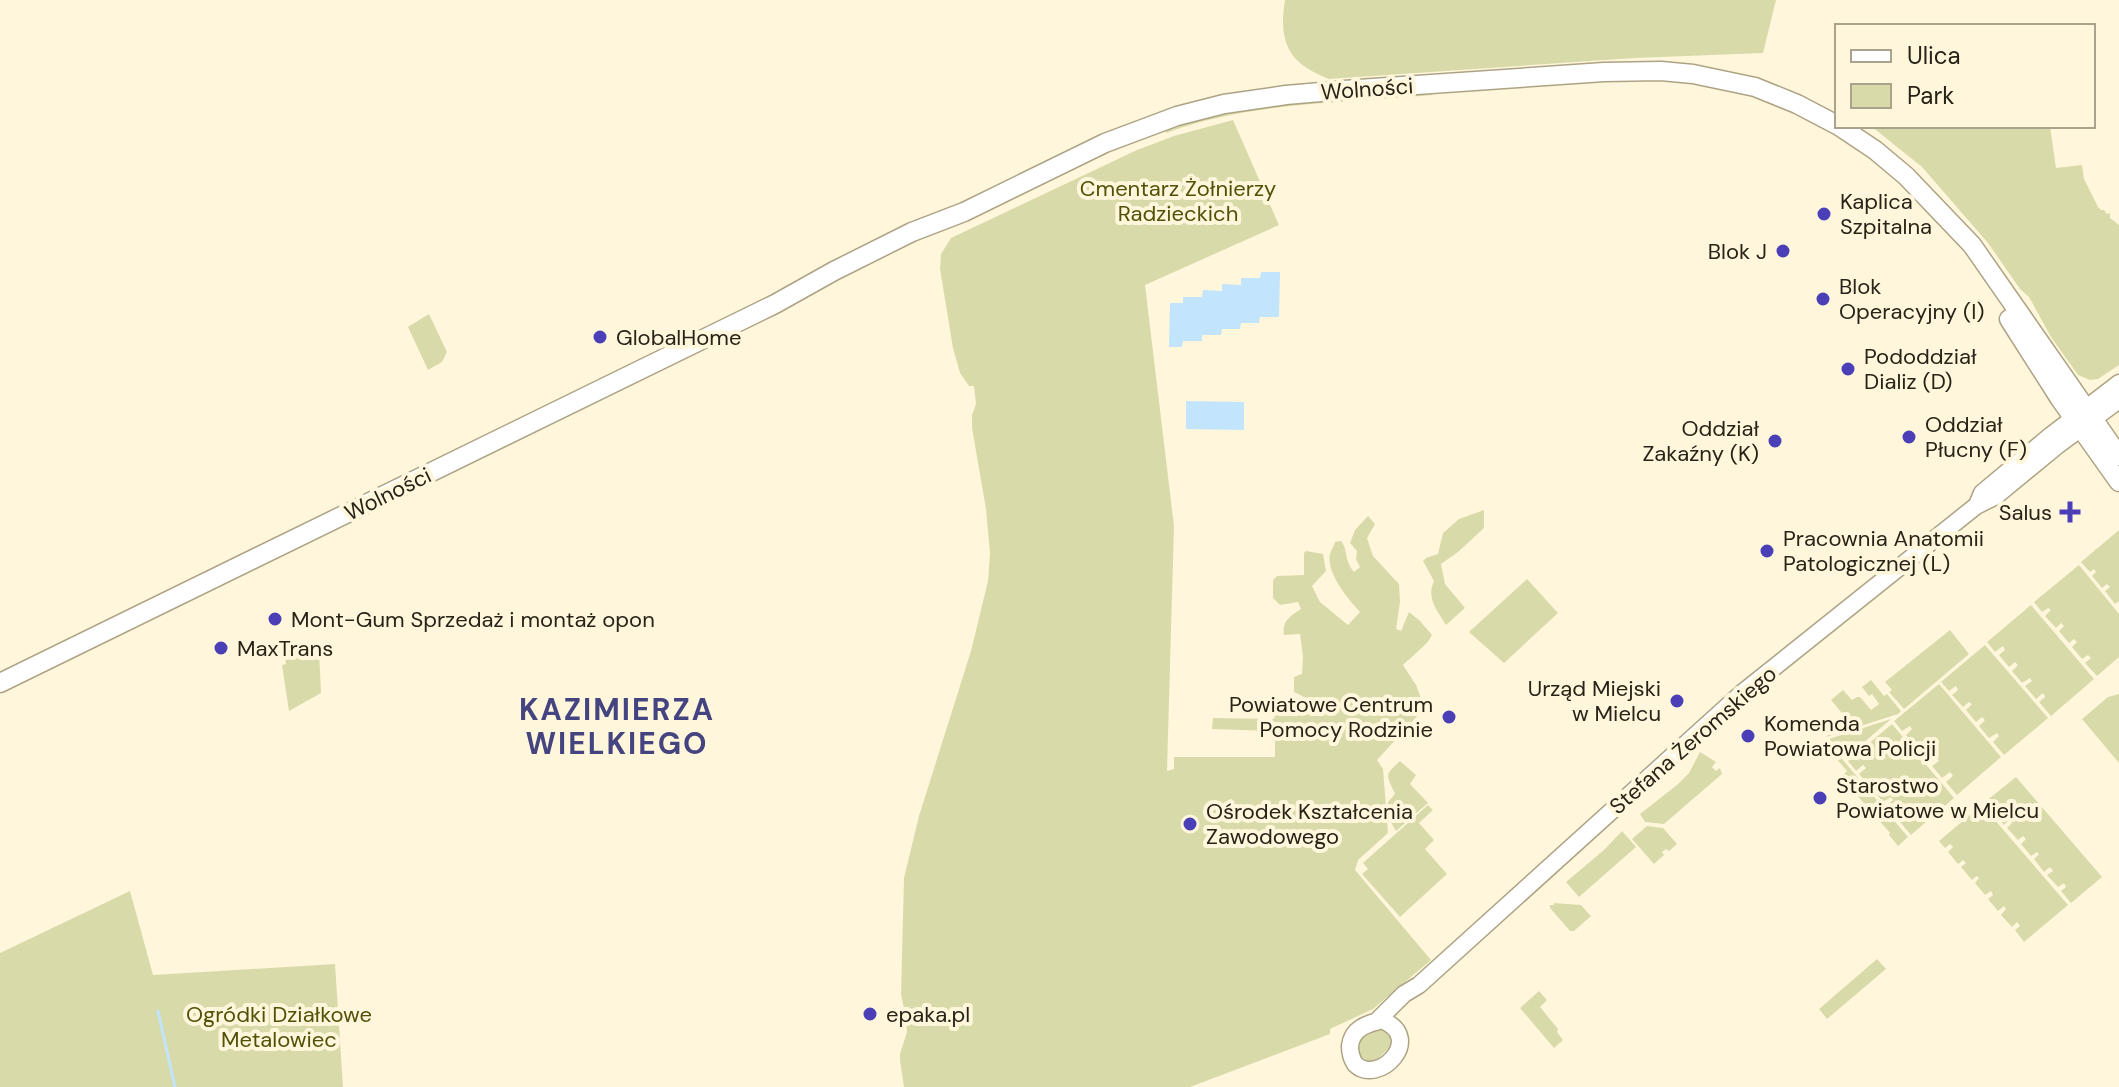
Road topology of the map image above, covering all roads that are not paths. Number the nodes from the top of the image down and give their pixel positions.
1 (1835, 124) edge
2 (1841, 128) edge
3 (2119, 383) edge
4 (2119, 400) edge
5 (2083, 419) junction
6 (2119, 456) edge
7 (2119, 482) edge
8 (0, 683) edge
9 (1419, 985) junction
10 (1376, 1022) junction
11 (1397, 1030) junction
12 (1383, 1070) junction
13 (1367, 1079) edge
14 (1382, 1087) edge

1 - 8 main road, Wolności
2 - 5 main road, Wolności
3 - 5 street, Stefana Żeromskiego
4 - 5 street, Stefana Żeromskiego
5 - 6 main road
5 - 7 main road
5 - 9 street, Stefana Żeromskiego
9 - 10 street, Stefana Żeromskiego
9 - 11 street, Stefana Żeromskiego
10 - 11 street
10 - 13 street
11 - 12 street
12 - 13 street
12 - 14 street

